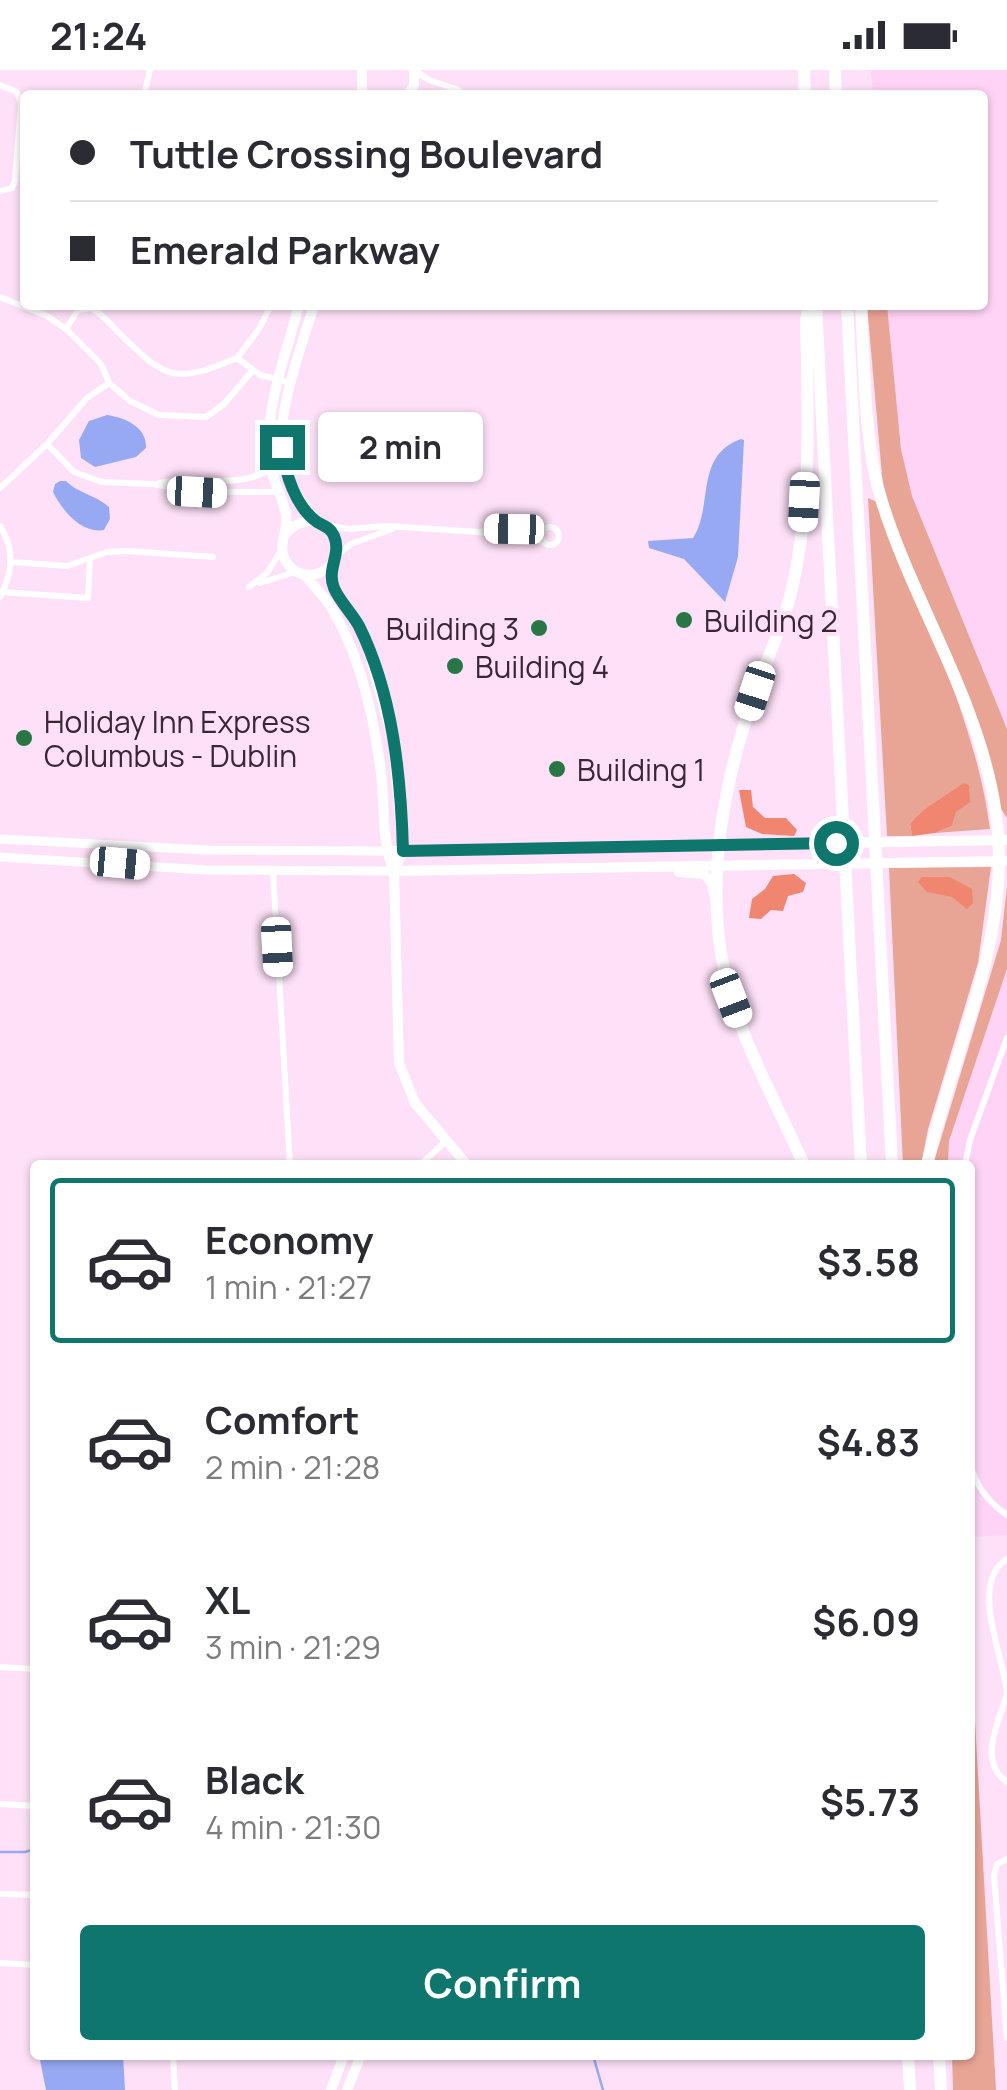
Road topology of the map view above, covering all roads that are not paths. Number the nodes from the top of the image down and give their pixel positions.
1 (414, 70) edge
2 (0, 84) edge
3 (462, 90) edge
4 (20, 101) edge
5 (20, 113) edge
6 (0, 191) edge
7 (34, 310) edge
8 (78, 310) edge
9 (93, 310) edge
10 (268, 310) edge
11 (298, 310) edge
12 (313, 310) edge
13 (810, 310) edge
14 (813, 310) edge
15 (847, 310) edge
16 (861, 310) edge
17 (66, 329) junction
18 (237, 358) junction
19 (252, 371) junction
20 (279, 380) junction
21 (108, 383) junction
22 (292, 383) junction
23 (47, 444) junction
24 (270, 468) junction
25 (153, 484) junction
26 (0, 488) edge
27 (276, 492) junction
28 (320, 523) junction
29 (0, 526) edge
30 (396, 527) junction
31 (544, 528) junction
32 (479, 532) junction
33 (283, 541) junction
34 (544, 542) junction
35 (213, 557) dead end
36 (90, 558) junction
37 (333, 561) junction
38 (12, 562) junction
39 (301, 573) junction
40 (1, 594) edge
41 (0, 839) edge
42 (1003, 840) edge
43 (720, 845) junction
44 (386, 851) junction
45 (403, 851) junction
46 (0, 856) edge
47 (1003, 862) edge
48 (718, 865) junction
49 (634, 867) junction
50 (394, 871) junction
51 (273, 872) junction
52 (717, 905) junction
53 (1007, 1038) edge
54 (446, 1141) junction
55 (290, 1160) edge
56 (425, 1160) edge
57 (463, 1160) edge
58 (802, 1160) edge
59 (861, 1160) edge
60 (892, 1160) edge
61 (928, 1160) edge
62 (966, 1160) edge
63 (975, 1480) edge
64 (1007, 1515) edge
65 (1007, 1560) edge
66 (0, 1667) edge
67 (1006, 1667) edge
68 (30, 1669) edge
69 (1007, 1693) edge
70 (1007, 1782) edge
71 (0, 1804) edge
72 (30, 1806) edge
73 (1007, 1859) edge
74 (0, 1894) edge
75 (30, 1895) edge
76 (0, 1963) edge
77 (30, 1965) edge
78 (1007, 2038) edge
79 (173, 2060) edge
80 (342, 2060) edge
81 (359, 2060) edge
82 (908, 2060) edge
83 (939, 2060) edge
84 (175, 2090) edge
85 (331, 2090) edge
86 (348, 2090) edge
87 (910, 2090) edge
88 (941, 2090) edge

1 - 3 street
2 - 4 street
5 - 6 street
7 - 17 street
8 - 17 street
9 - 18 street
10 - 18 street
11 - 20 main road
12 - 22 main road
13 - 43 highway
14 - 59 highway
15 - 60 highway
16 - 42 highway
17 - 21 street
18 - 19 street
19 - 20 street
19 - 21 street
20 - 22 street
20 - 24 main road
21 - 23 street
22 - 28 main road
23 - 25 street
23 - 26 street
24 - 25 street
24 - 27 main road
25 - 27 street
27 - 33 main road
28 - 30 street
28 - 33 main road
28 - 37 main road
29 - 38 street
30 - 32 street
30 - 37 street
31 - 32 street
31 - 34 street
31 - 34 street
32 - 34 street
33 - 39 main road
33 - 39 street
35 - 36 street
36 - 38 street
36 - 40 street
37 - 39 main road
37 - 45 main road
38 - 40 street
39 - 44 main road
41 - 44 street
42 - 43 main road
42 - 47 highway
43 - 45 main road
43 - 48 highway
44 - 45 main road
44 - 50 main road
45 - 50 main road
46 - 51 street
47 - 48 main road
47 - 61 highway
48 - 49 main road
48 - 52 highway
49 - 50 main road
49 - 52 main road
50 - 51 street
50 - 54 main road
51 - 55 street
52 - 58 highway
53 - 62 street
54 - 56 street
54 - 57 main road
63 - 64 street
65 - 67 street
66 - 68 street
67 - 69 street
69 - 70 street
71 - 72 street
73 - 78 street
74 - 75 street
76 - 77 street
79 - 84 street
80 - 85 main road
81 - 86 main road
82 - 87 highway
83 - 88 highway

